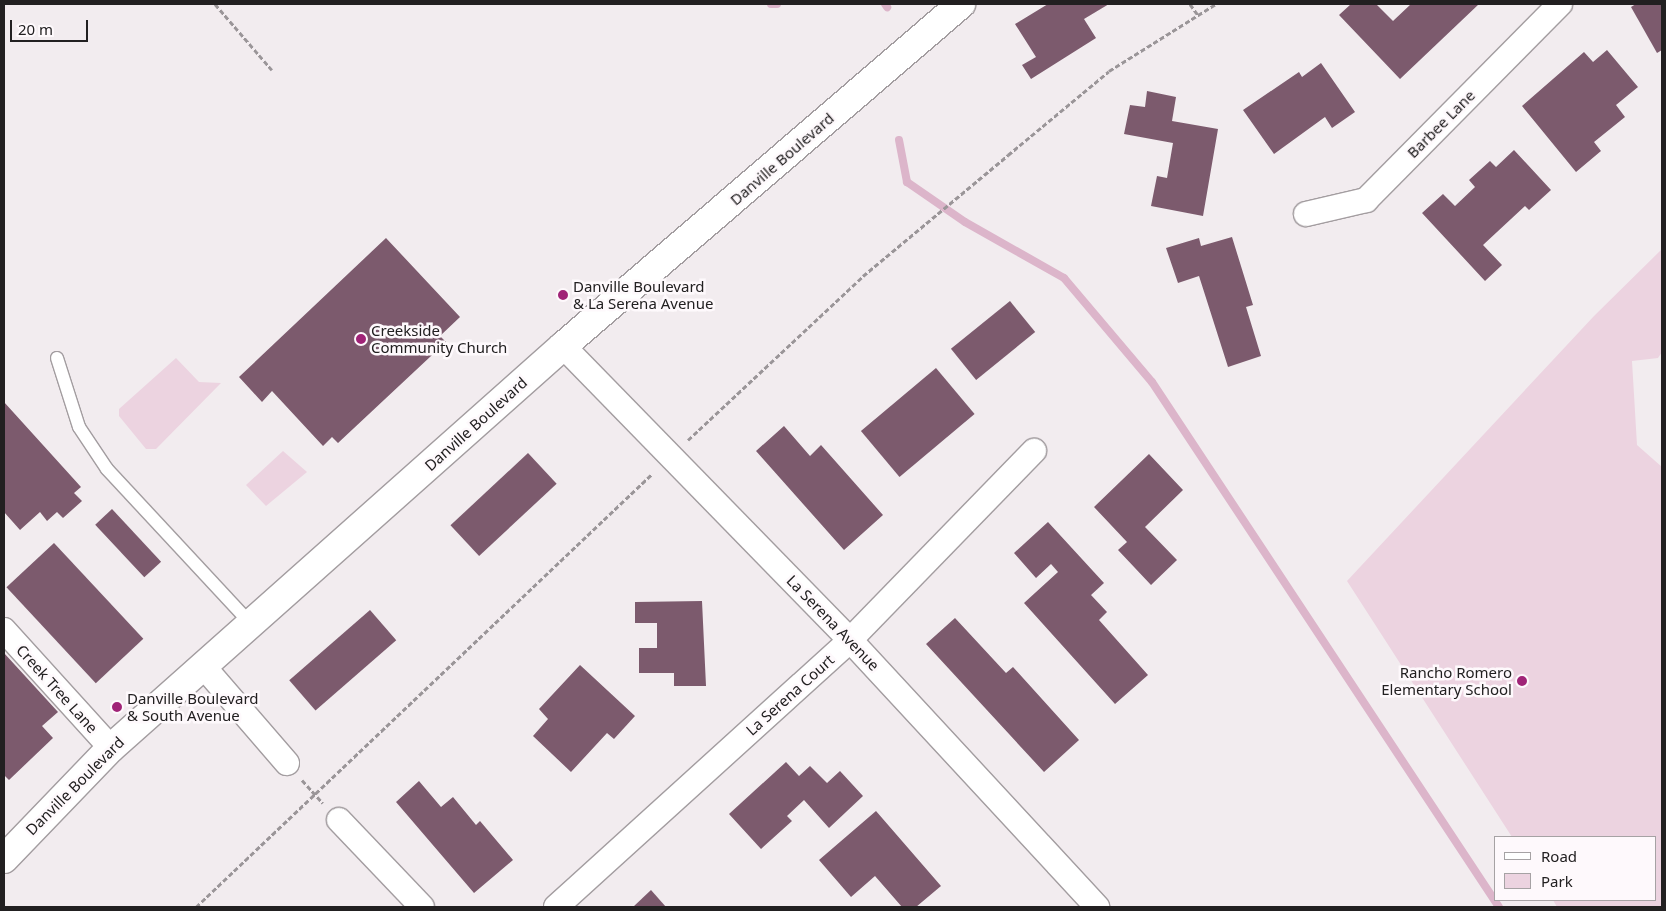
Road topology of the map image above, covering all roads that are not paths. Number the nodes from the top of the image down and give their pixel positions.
1 (961, 4) edge
2 (1560, 4) edge
3 (1306, 214) dead end
4 (563, 346) junction
5 (56, 358) dead end
6 (1034, 450) dead end
7 (252, 625) junction
8 (4, 630) edge
9 (850, 640) junction
10 (204, 667) junction
11 (111, 748) junction
12 (287, 763) road end
13 (338, 820) road end
14 (4, 859) edge
15 (422, 907) edge
16 (556, 907) edge
17 (1097, 907) edge

1 - 4 main road, Danville Boulevard
2 - 3 street, Barbee Lane
4 - 7 main road, Danville Boulevard
4 - 9 street, La Serena Avenue
5 - 7 lane
6 - 9 street, La Serena Court
7 - 10 main road, Danville Boulevard
8 - 11 street, Creek Tree Lane
9 - 16 street, La Serena Court
9 - 17 street, La Serena Avenue
10 - 11 main road, Danville Boulevard
10 - 12 street
11 - 14 main road, Danville Boulevard
13 - 15 street

